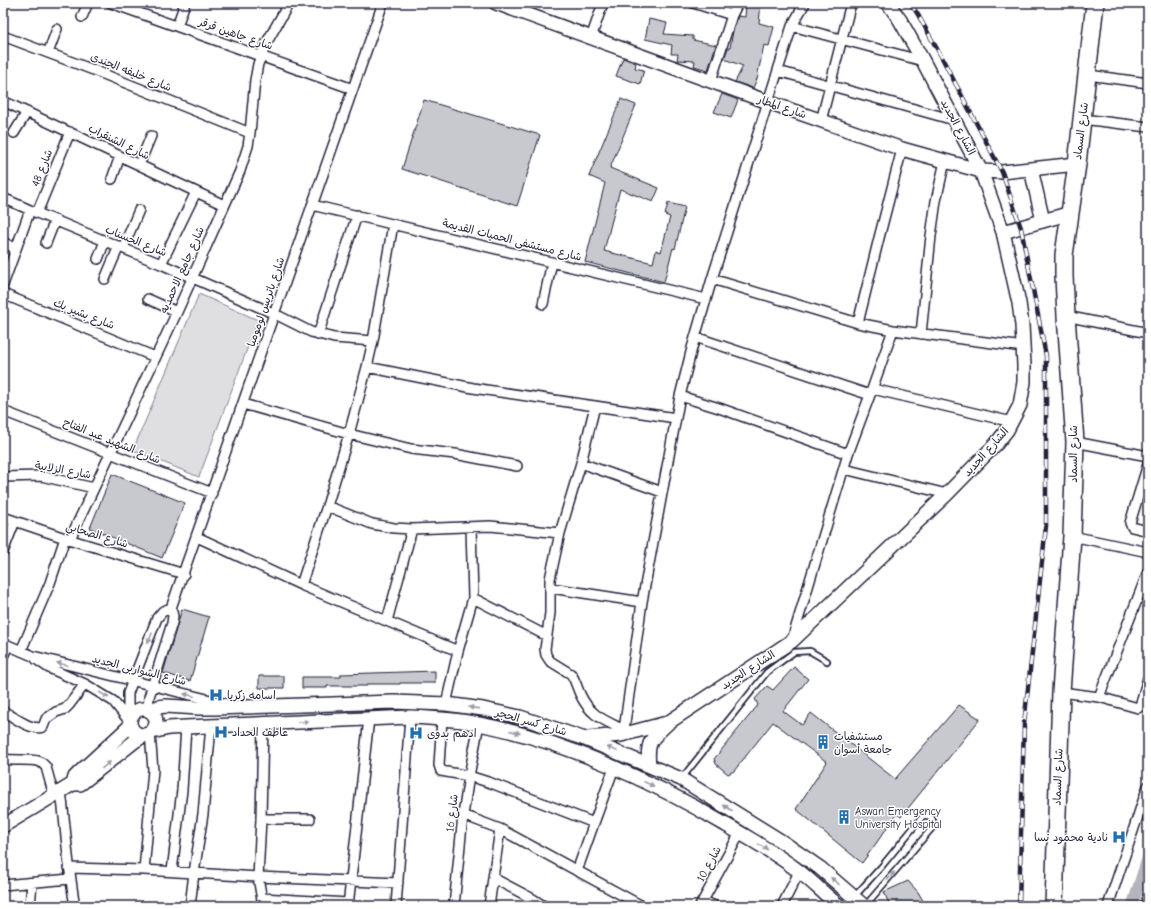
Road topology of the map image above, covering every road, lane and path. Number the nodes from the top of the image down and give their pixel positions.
1 (88, 3) edge
2 (111, 3) edge
3 (185, 3) edge
4 (289, 3) edge
5 (383, 3) edge
6 (496, 3) edge
7 (603, 3) edge
8 (693, 3) edge
9 (738, 3) edge
10 (804, 3) edge
11 (851, 3) edge
12 (888, 3) edge
13 (1095, 3) edge
14 (732, 15) junction
15 (82, 17) dead end
16 (177, 26) junction
17 (792, 26) junction
18 (57, 29) dead end
19 (3, 36) edge
20 (591, 38) junction
21 (842, 40) junction
22 (48, 53) junction
23 (261, 56) junction
24 (923, 61) junction
25 (778, 71) junction
26 (1088, 75) junction
27 (711, 81) junction
28 (1148, 83) edge
29 (830, 84) junction
30 (353, 89) junction
31 (3, 101) edge
32 (768, 102) junction
33 (27, 112) junction
34 (1082, 119) junction
35 (954, 120) junction
36 (821, 121) junction
37 (1148, 127) edge
38 (70, 132) junction
39 (14, 133) dead end
40 (250, 133) junction
41 (151, 136) dead end
42 (902, 149) junction
43 (120, 156) junction
44 (945, 161) junction
45 (1077, 164) junction
46 (139, 165) junction
47 (1031, 169) junction
48 (981, 171) junction
49 (112, 179) dead end
50 (196, 192) junction
51 (3, 198) edge
52 (224, 205) junction
53 (312, 205) junction
54 (139, 210) dead end
55 (33, 211) junction
56 (1071, 213) junction
57 (357, 215) junction
58 (55, 220) junction
59 (1042, 221) junction
60 (393, 224) junction
61 (1003, 232) junction
62 (105, 241) junction
63 (3, 242) edge
64 (46, 243) dead end
65 (121, 247) junction
66 (16, 248) junction
67 (98, 259) dead end
68 (552, 262) junction
69 (161, 264) junction
70 (192, 277) junction
71 (105, 279) dead end
72 (712, 279) junction
73 (3, 285) edge
74 (3, 294) edge
75 (148, 299) dead end
76 (706, 299) junction
77 (543, 304) dead end
78 (176, 312) junction
79 (275, 314) junction
80 (1066, 316) junction
81 (858, 323) junction
82 (893, 330) junction
83 (1148, 333) edge
84 (921, 334) junction
85 (318, 335) junction
86 (695, 337) junction
87 (373, 341) junction
88 (1024, 347) junction
89 (155, 357) junction
90 (367, 367) junction
91 (872, 392) junction
92 (680, 396) junction
93 (243, 404) junction
94 (595, 406) junction
95 (3, 411) edge
96 (676, 418) junction
97 (1012, 422) junction
98 (349, 434) junction
99 (1075, 442) junction
100 (110, 453) junction
101 (848, 454) junction
102 (1148, 456) edge
103 (581, 463) junction
104 (1148, 464) edge
105 (517, 466) dead end
106 (844, 469) junction
107 (3, 477) edge
108 (94, 488) junction
109 (662, 492) junction
110 (212, 493) junction
111 (947, 494) junction
112 (327, 506) junction
113 (3, 517) edge
114 (16, 521) junction
115 (471, 527) junction
116 (412, 529) junction
117 (1148, 531) edge
118 (560, 533) junction
119 (1072, 536) junction
120 (197, 537) junction
121 (68, 539) junction
122 (3, 552) edge
123 (1148, 552) edge
124 (1148, 572) edge
125 (184, 574) junction
126 (301, 585) junction
127 (551, 588) junction
128 (1144, 596) edge
129 (473, 598) junction
130 (642, 602) junction
131 (172, 608) junction
132 (387, 621) junction
133 (547, 636) junction
134 (792, 641) junction
135 (6, 644) edge
136 (458, 651) junction
137 (21, 652) junction
138 (3, 656) edge
139 (33, 656) junction
140 (827, 661) dead end
141 (1148, 678) edge
142 (132, 681) junction
143 (85, 684) junction
144 (152, 686) junction
145 (1061, 692) junction
146 (1099, 697) junction
147 (446, 704) junction
148 (240, 708) junction
149 (149, 710) junction
150 (3, 712) edge
151 (410, 717) junction
152 (369, 718) junction
153 (442, 719) junction
154 (130, 721) junction
155 (669, 722) junction
156 (262, 724) junction
157 (479, 724) junction
158 (211, 726) junction
159 (186, 727) junction
160 (627, 731) junction
161 (149, 733) junction
162 (585, 739) junction
163 (3, 759) edge
164 (648, 765) junction
165 (614, 768) junction
166 (469, 776) junction
167 (681, 779) junction
168 (73, 784) junction
169 (1148, 786) edge
170 (58, 793) junction
171 (463, 815) junction
172 (310, 818) dead end
173 (261, 819) junction
174 (594, 823) junction
175 (3, 826) edge
176 (500, 829) junction
177 (740, 833) junction
178 (69, 868) junction
179 (144, 870) junction
180 (172, 871) junction
181 (194, 872) junction
182 (577, 872) junction
183 (799, 872) junction
184 (258, 877) junction
185 (493, 878) junction
186 (70, 879) junction
187 (350, 881) junction
188 (32, 883) junction
189 (398, 883) junction
190 (3, 885) edge
191 (1148, 897) edge
192 (74, 901) edge
193 (851, 901) edge
194 (262, 902) edge
195 (701, 903) edge
196 (348, 905) edge
197 (30, 906) edge
198 (82, 906) edge
199 (190, 906) edge
200 (396, 906) edge
201 (454, 906) edge
202 (489, 906) edge
203 (544, 906) edge
204 (642, 906) edge
205 (715, 906) edge
206 (782, 906) edge
207 (839, 906) edge
208 (865, 906) edge
209 (1054, 906) edge
210 (1108, 906) edge
211 (1145, 906) edge

1 - 15 street
2 - 16 street, شارع جاهين قرقر
3 - 16 street
4 - 23 street, شارع جامع الاحمديه
5 - 30 street, شارع باتريس لومومبا
6 - 20 main road, شارع المطار
7 - 20 street
8 - 14 street
9 - 14 street
10 - 17 street
11 - 21 street
12 - 24 main road, الشارع الجديد
13 - 26 highway, شارع السماد
14 - 27 street
16 - 23 street, شارع جاهين قرقر
17 - 21 street
17 - 25 street
18 - 22 street
19 - 22 street, شارع خليفه الجندى
20 - 27 main road, شارع المطار
21 - 24 street
21 - 29 street
22 - 40 street, شارع خليفه الجندى
23 - 30 street, شارع جاهين قرقر
23 - 40 street, شارع جامع الاحمديه
24 - 35 main road, الشارع الجديد
25 - 29 street
25 - 32 street
26 - 28 street
26 - 34 highway, شارع السماد
27 - 32 main road, شارع المطار
29 - 35 street
29 - 36 street
30 - 53 street, شارع باتريس لومومبا
31 - 33 street, شارع الشنقراب
32 - 36 main road, شارع المطار
32 - 72 street
33 - 38 street, شارع الشنقراب
33 - 39 street
34 - 37 street
34 - 45 highway, شارع السماد
35 - 48 main road, الشارع الجديد
36 - 42 main road, شارع المطار
38 - 43 street, شارع الشنقراب
38 - 55 street, شارع 48
40 - 52 street, شارع جامع الاحمديه
41 - 46 street
42 - 44 main road, شارع المطار
42 - 81 street
43 - 46 street, شارع الشنقراب
43 - 49 street
44 - 48 main road, شارع المطار
44 - 84 street
45 - 47 main road, شارع المطار
45 - 56 highway, شارع السماد
46 - 50 street, شارع الشنقراب
47 - 48 main road, شارع المطار
47 - 59 main road
48 - 61 main road, الشارع الجديد
50 - 52 street, شارع الشنقراب
50 - 69 street
51 - 55 street, شارع الحسناب
52 - 70 street, شارع جامع الاحمديه
53 - 57 street, شارع مستشفى الحميات القديمة
53 - 79 street, شارع باتريس لومومبا
54 - 65 street
55 - 58 street, شارع الحسناب
55 - 66 street, شارع 48
56 - 59 main road
56 - 80 highway, شارع السماد
57 - 60 street, شارع مستشفى الحميات القديمة
57 - 85 street
58 - 62 street, شارع الحسناب
58 - 64 street
59 - 61 main road
60 - 68 street, شارع مستشفى الحميات القديمة
60 - 87 street
61 - 88 main road, الشارع الجديد
62 - 65 street, شارع الحسناب
62 - 67 street
63 - 66 street
65 - 69 street, شارع الحسناب
65 - 71 street
66 - 73 street, شارع 48
68 - 76 street, شارع مستشفى الحميات القديمة
68 - 77 street
69 - 70 street, شارع الحسناب
70 - 78 street, شارع جامع الاحمديه
70 - 79 street, شارع الحسناب
72 - 76 street
72 - 81 street
74 - 89 street, شارع بشير بك
75 - 78 street
76 - 86 street
78 - 89 street, شارع جامع الاحمديه
79 - 85 street, شارع الحسناب
79 - 93 street, شارع باتريس لومومبا
80 - 83 street
80 - 99 highway, شارع السماد
81 - 82 street
82 - 84 street
82 - 91 street
84 - 88 street
85 - 87 street, شارع الحسناب
86 - 91 street
86 - 92 street
87 - 90 street
88 - 97 main road, الشارع الجديد
89 - 100 street, شارع جامع الاحمديه
90 - 94 street
90 - 98 street
91 - 97 street
91 - 101 street
92 - 96 street
92 - 101 street
93 - 98 street
93 - 110 street, شارع باتريس لومومبا
94 - 96 street
94 - 103 street
95 - 100 street, شارع الشهيد عبد الفتاح
96 - 109 street
97 - 111 main road, الشارع الجديد
98 - 105 street
98 - 112 street
99 - 102 street
99 - 119 highway, شارع السماد
100 - 108 street, شارع جامع الاحمديه
100 - 110 street, شارع الشهيد عبد الفتاح
101 - 106 street
103 - 109 street
103 - 118 street
104 - 117 street
106 - 111 street
106 - 134 street
107 - 108 street, شارع الزلابية
108 - 121 street, شارع جامع الاحمديه
109 - 130 street
110 - 120 street, شارع باتريس لومومبا
111 - 134 main road, الشارع الجديد
112 - 116 street
112 - 126 street
113 - 114 street, شارع الصحابي
114 - 121 street, شارع الصحابي
114 - 122 street
115 - 116 street
115 - 118 street
115 - 129 street
116 - 132 street
118 - 127 street
119 - 123 street
119 - 145 highway, شارع السماد
120 - 125 street, شارع باتريس لومومبا
120 - 126 street
121 - 125 street, شارع الصحابي
121 - 137 street, شارع جامع الاحمديه
124 - 128 street
125 - 131 street, شارع باتريس لومومبا
126 - 132 street
127 - 130 street
127 - 133 street
128 - 146 street
129 - 133 street
129 - 136 street
130 - 160 street
131 -> 142 street
131 - 144 street, شارع باتريس لومومبا
132 - 136 street
133 - 160 street
134 - 155 main road, الشارع الجديد
135 - 137 street, شارع الشواربى الجديد
135 - 138 street
136 - 147 street
137 - 139 street, شارع الشواربى الجديد
142 -> 139 street, شارع الشواربى الجديد
139 - 143 street, شارع الشواربى الجديد
140 - 167 lane
141 - 146 street
142 - 144 street, شارع الشواربى الجديد
142 - 154 street
143 - 150 street
143 -> 154 street, شارع الشواربى الجديد
148 -> 144 street, شارع الشواربى الجديد
144 - 149 street, شارع باتريس لومومبا
145 - 146 street
145 - 209 highway, شارع السماد
147 - 148 main road, شارع كسر الحجر
162 -> 147 main road, شارع كسر الحجر
148 - 149 main road, شارع كسر الحجر
149 - 154 main road
149 - 161 main road
151 - 152 main road, شارع كسر الحجر
151 - 153 main road, شارع كسر الحجر
151 - 189 street
156 -> 152 main road, شارع كسر الحجر
152 - 187 street
153 - 157 main road, شارع كسر الحجر
153 - 166 street
154 - 161 main road
154 - 168 main road
155 - 160 main road, الشارع الجديد
155 - 164 main road, الشارع الجديد
156 - 158 main road, شارع كسر الحجر
156 - 173 street
157 -> 165 main road, شارع كسر الحجر
157 - 166 street, شارع 16
158 - 159 main road, شارع كسر الحجر
158 - 181 street
159 - 161 main road, شارع كسر الحجر
159 - 180 street
160 - 162 main road, الشارع الجديد
168 -> 161 main road
161 - 179 street
164 -> 162 main road, شارع كسر الحجر
163 - 170 street
164 - 167 main road, شارع كسر الحجر
165 - 174 street
165 -> 177 main road, شارع كسر الحجر
166 - 171 street, شارع 16
166 - 174 street
193 -> 167 main road, شارع كسر الحجر
168 - 170 main road
169 - 210 street
170 - 175 main road
170 - 178 street
171 - 176 street
171 - 201 street, شارع 16
172 - 173 street
173 - 184 street
174 - 182 street
176 - 182 street
176 - 185 street
177 -> 183 main road, شارع كسر الحجر
177 - 195 street, شارع 10
178 - 179 street
178 - 186 street
179 - 180 street
180 - 181 street
181 - 184 street
181 - 199 street
182 - 204 street
183 - 206 street
183 - 207 main road, شارع كسر الحجر
184 - 187 street
184 - 194 street
185 - 202 street
185 - 203 street
186 - 188 street
186 - 192 street
187 - 189 street
187 - 196 street
188 - 190 street
188 - 197 street
189 - 200 street
191 - 211 street
192 - 198 street
193 - 208 main road, شارع كسر الحجر
208 -> 193 lane
194 - 196 street
195 - 205 street

